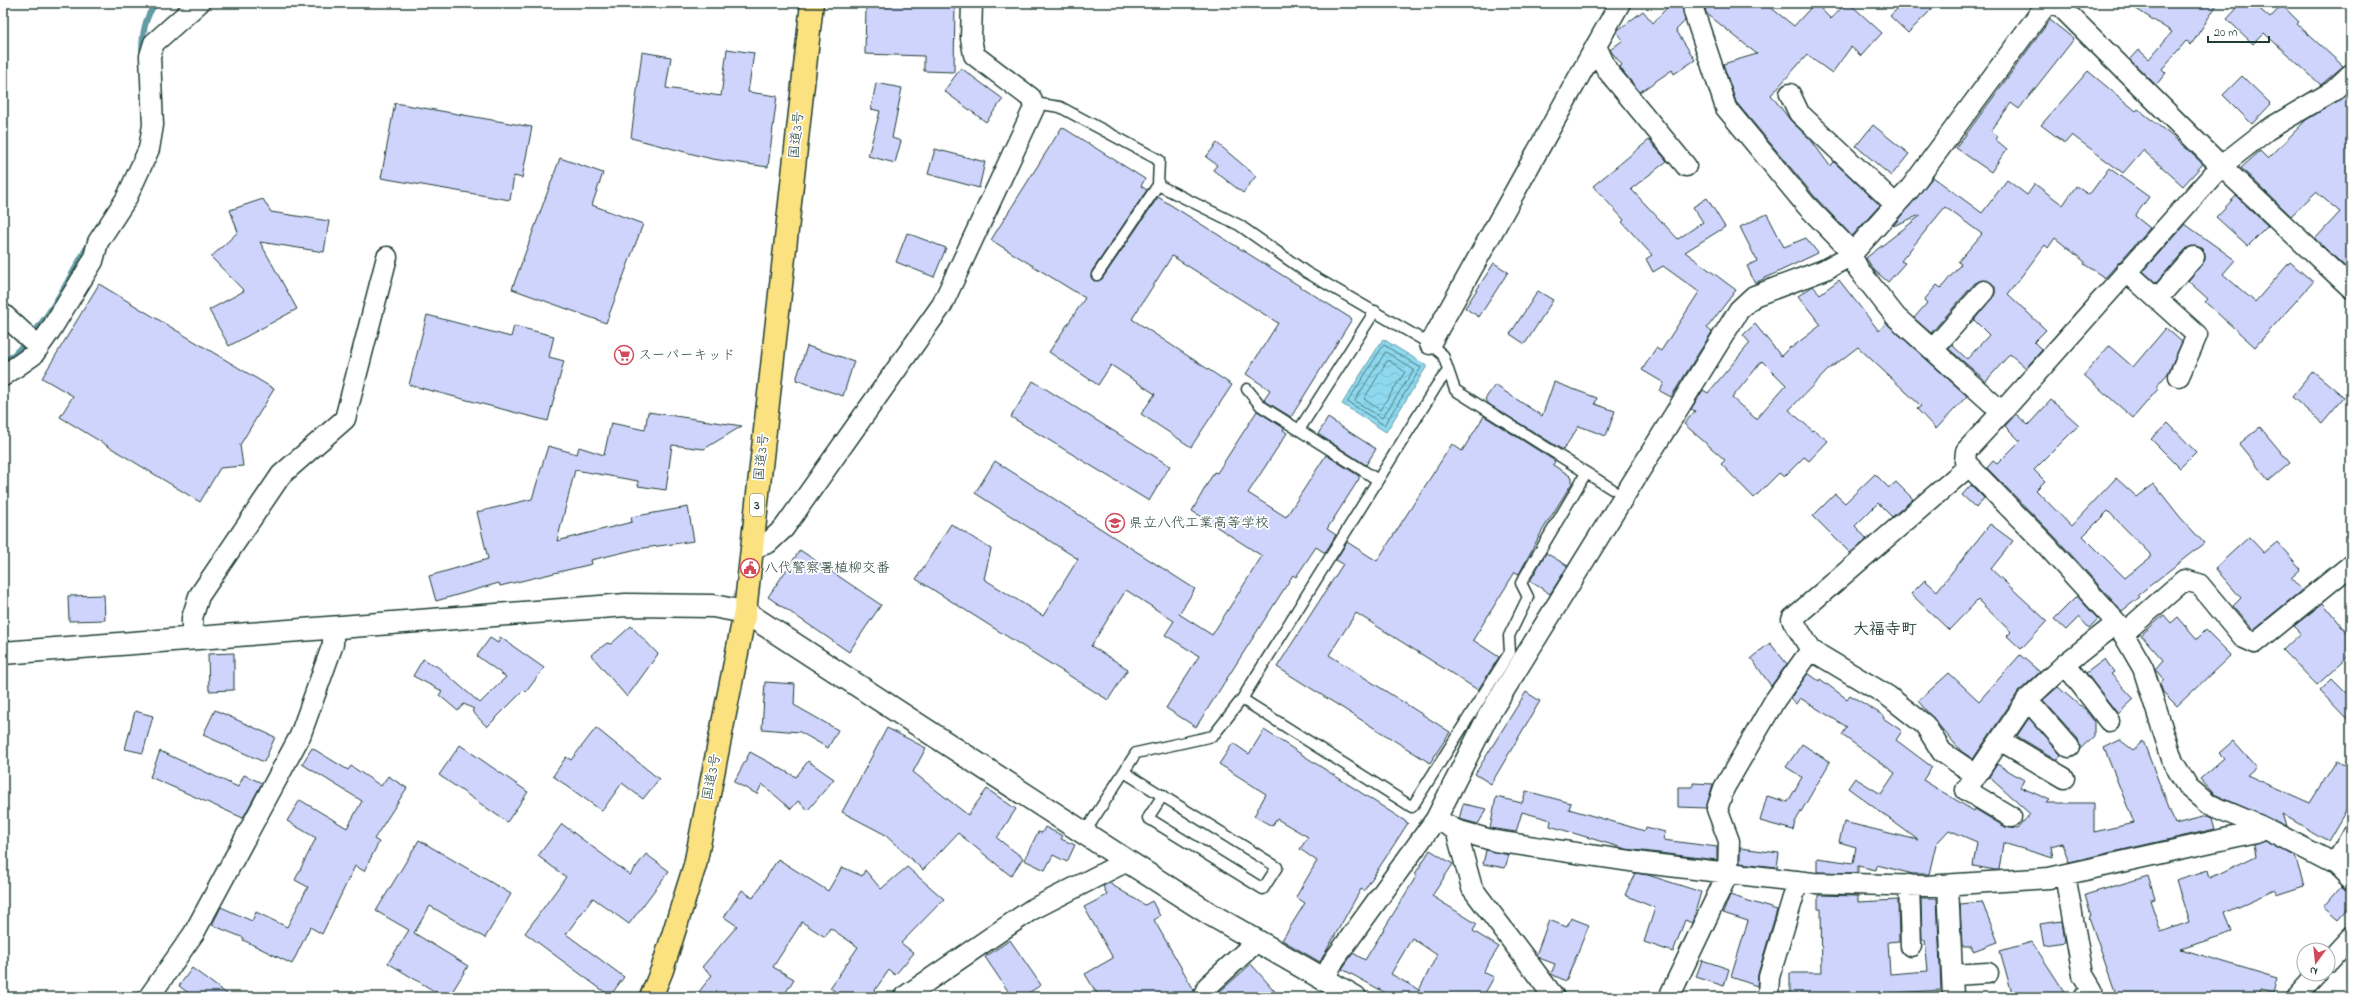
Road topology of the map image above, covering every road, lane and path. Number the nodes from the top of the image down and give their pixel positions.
1 (94, 3) edge
2 (199, 3) edge
3 (812, 3) edge
4 (972, 3) edge
5 (1620, 3) edge
6 (1693, 3) edge
7 (2058, 3) edge
8 (99, 7) dead end
9 (1596, 46) junction
10 (2351, 74) edge
11 (1790, 94) dead end
12 (1034, 103) junction
13 (1686, 166) dead end
14 (2221, 166) junction
15 (1158, 185) junction
16 (1896, 205) junction
17 (1850, 256) junction
18 (386, 257) dead end
19 (2194, 257) dead end
20 (2126, 271) junction
21 (1096, 275) dead end
22 (2348, 280) edge
23 (1984, 291) dead end
24 (2157, 299) junction
25 (1375, 311) junction
26 (3, 314) edge
27 (1430, 344) junction
28 (39, 347) junction
29 (1932, 349) junction
30 (1448, 371) junction
31 (3, 376) edge
32 (2179, 376) dead end
33 (1247, 389) dead end
34 (2002, 412) junction
35 (1299, 430) junction
36 (1969, 466) junction
37 (1586, 473) junction
38 (1378, 480) junction
39 (1612, 489) dead end
40 (752, 548) junction
41 (2351, 565) edge
42 (745, 612) junction
43 (333, 627) junction
44 (2120, 628) junction
45 (192, 639) junction
46 (1811, 650) junction
47 (3, 653) edge
48 (2065, 664) junction
49 (1242, 699) junction
50 (2027, 700) junction
51 (2109, 721) dead end
52 (2000, 740) junction
53 (2069, 747) dead end
54 (1124, 772) junction
55 (1976, 775) junction
56 (2064, 778) dead end
57 (1162, 796) junction
58 (2010, 817) dead end
59 (1436, 819) junction
60 (2263, 826) junction
61 (1456, 830) junction
62 (1085, 832) junction
63 (2351, 836) edge
64 (1127, 861) junction
65 (2335, 864) junction
66 (1728, 873) junction
67 (2065, 875) junction
68 (2351, 880) edge
69 (1798, 881) junction
70 (1948, 885) junction
71 (1908, 886) junction
72 (2351, 937) edge
73 (1257, 941) junction
74 (1911, 946) dead end
75 (2336, 953) edge
76 (662, 970) junction
77 (1988, 973) dead end
78 (1952, 975) junction
79 (1324, 979) junction
80 (2310, 982) edge
81 (1671, 992) dead end
82 (149, 997) edge
83 (651, 997) edge
84 (660, 997) edge
85 (904, 997) edge
86 (1203, 997) edge
87 (1355, 997) edge
88 (1554, 997) edge
89 (1768, 997) edge
90 (1953, 997) edge
91 (2083, 997) edge
92 (2296, 997) edge

1 - 8 path
2 - 28 street
3 - 40 highway, 国道3号 / 3
4 - 12 street
5 - 9 street
6 - 17 street
7 - 14 street
7 - 16 street
9 - 13 street
9 - 27 street
10 - 14 street
11 - 16 street
12 - 15 lane
12 - 40 street
14 - 20 street
14 - 22 street
15 - 21 lane
15 - 25 lane
16 - 17 street
17 - 29 street
17 - 59 street
18 - 45 street
19 - 24 street
20 - 24 street
20 - 34 street
23 - 29 street
24 - 32 street
25 - 27 lane
25 - 35 lane
26 - 28 street
27 - 30 lane
28 - 31 street
29 - 34 street
30 - 37 lane
30 - 38 lane
33 - 35 lane
34 - 36 street
35 - 38 lane
36 - 44 street
36 - 46 street
37 - 39 lane
37 - 49 lane
38 - 49 lane
40 - 42 highway, 国道3号 / 3
41 - 44 street
42 - 43 street
42 - 62 street
42 - 76 highway, 国道3号 / 3
43 - 45 street
43 - 82 street
44 - 48 street
44 - 60 street
45 - 47 street
46 - 55 street
46 - 66 street
48 - 50 street
48 - 51 street
49 - 54 lane
50 - 52 street
50 - 53 street
52 - 55 street
52 - 56 street
54 - 57 lane
54 - 62 lane
55 - 58 street
57 - 57 lane
59 - 61 street
59 - 79 street
60 - 65 street
60 - 67 street
61 - 66 street
61 - 88 street
62 - 64 street
63 - 65 street
64 - 73 street
64 - 85 street
65 - 68 street
66 - 69 street
66 - 81 street
67 - 70 street
67 - 91 street
69 - 71 street
69 - 89 street
70 - 71 street
70 - 78 street
71 - 74 street
72 - 75 street
73 - 79 street
73 - 86 street
76 - 83 highway, 国道3号 / 3
76 - 84 street
77 - 78 street
78 - 90 street
79 - 87 street
80 - 92 street

